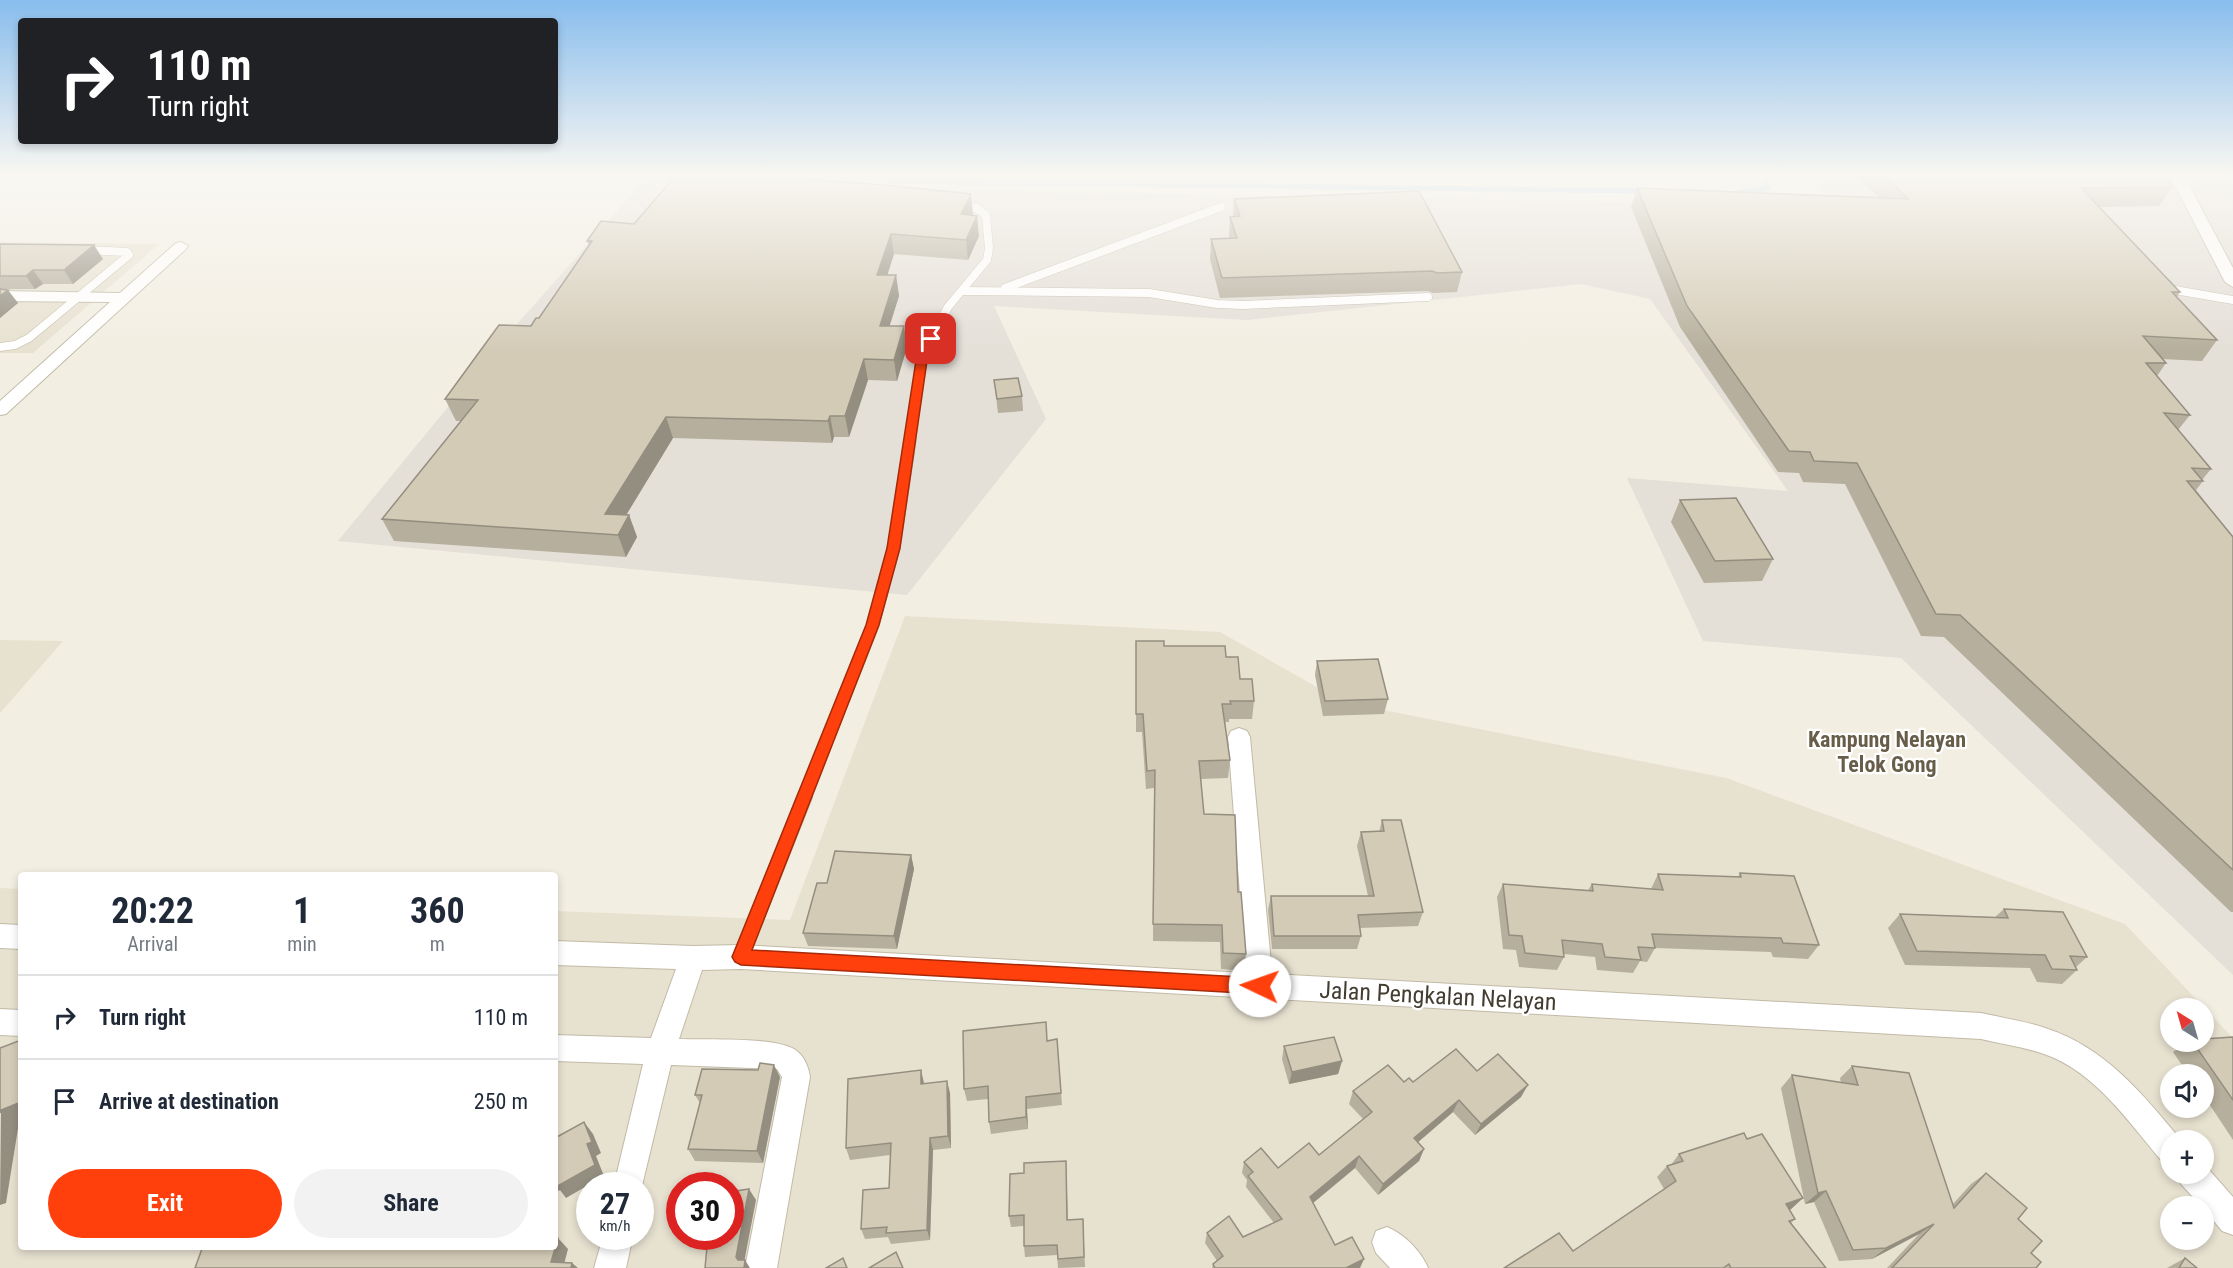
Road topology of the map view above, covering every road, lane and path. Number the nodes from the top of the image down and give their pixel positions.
1 (988, 233) edge
2 (1152, 233) edge
3 (2207, 233) edge
4 (181, 246) dead end
5 (77, 249) edge
6 (2233, 282) edge
7 (2157, 284) edge
8 (963, 291) junction
9 (999, 291) junction
10 (0, 296) edge
11 (80, 297) junction
12 (1428, 297) dead end
13 (123, 298) junction
14 (2233, 300) edge
15 (0, 347) edge
16 (0, 410) edge
17 (1239, 736) dead end
18 (0, 936) edge
19 (18, 937) edge
20 (558, 954) edge
21 (741, 957) junction
22 (693, 958) junction
23 (1260, 986) junction
24 (0, 1022) edge
25 (18, 1023) edge
26 (558, 1048) edge
27 (660, 1053) junction
28 (2160, 1137) edge
29 (633, 1172) edge
30 (2202, 1184) edge
31 (2233, 1220) edge
32 (1387, 1242) dead end
33 (614, 1250) edge
34 (610, 1268) edge
35 (761, 1268) edge
36 (1412, 1268) edge

1 - 8 lane
2 - 9 lane
3 - 6 street
4 - 13 street
5 - 11 lane
7 - 14 lane
8 - 9 lane
8 - 21 lane
9 - 12 lane
10 - 11 street
11 - 13 street
11 - 15 lane
13 - 16 street
17 - 23 street
18 - 19 street
20 - 22 street, Jalan Pengkalan Nelayan
21 - 22 street, Jalan Pengkalan Nelayan
21 - 23 street, Jalan Pengkalan Nelayan
22 - 27 street
23 - 28 street, Jalan Pengkalan Nelayan
24 - 25 street
26 - 27 street
27 - 29 street
27 - 35 street
30 - 31 street
32 - 36 street
33 - 34 street

